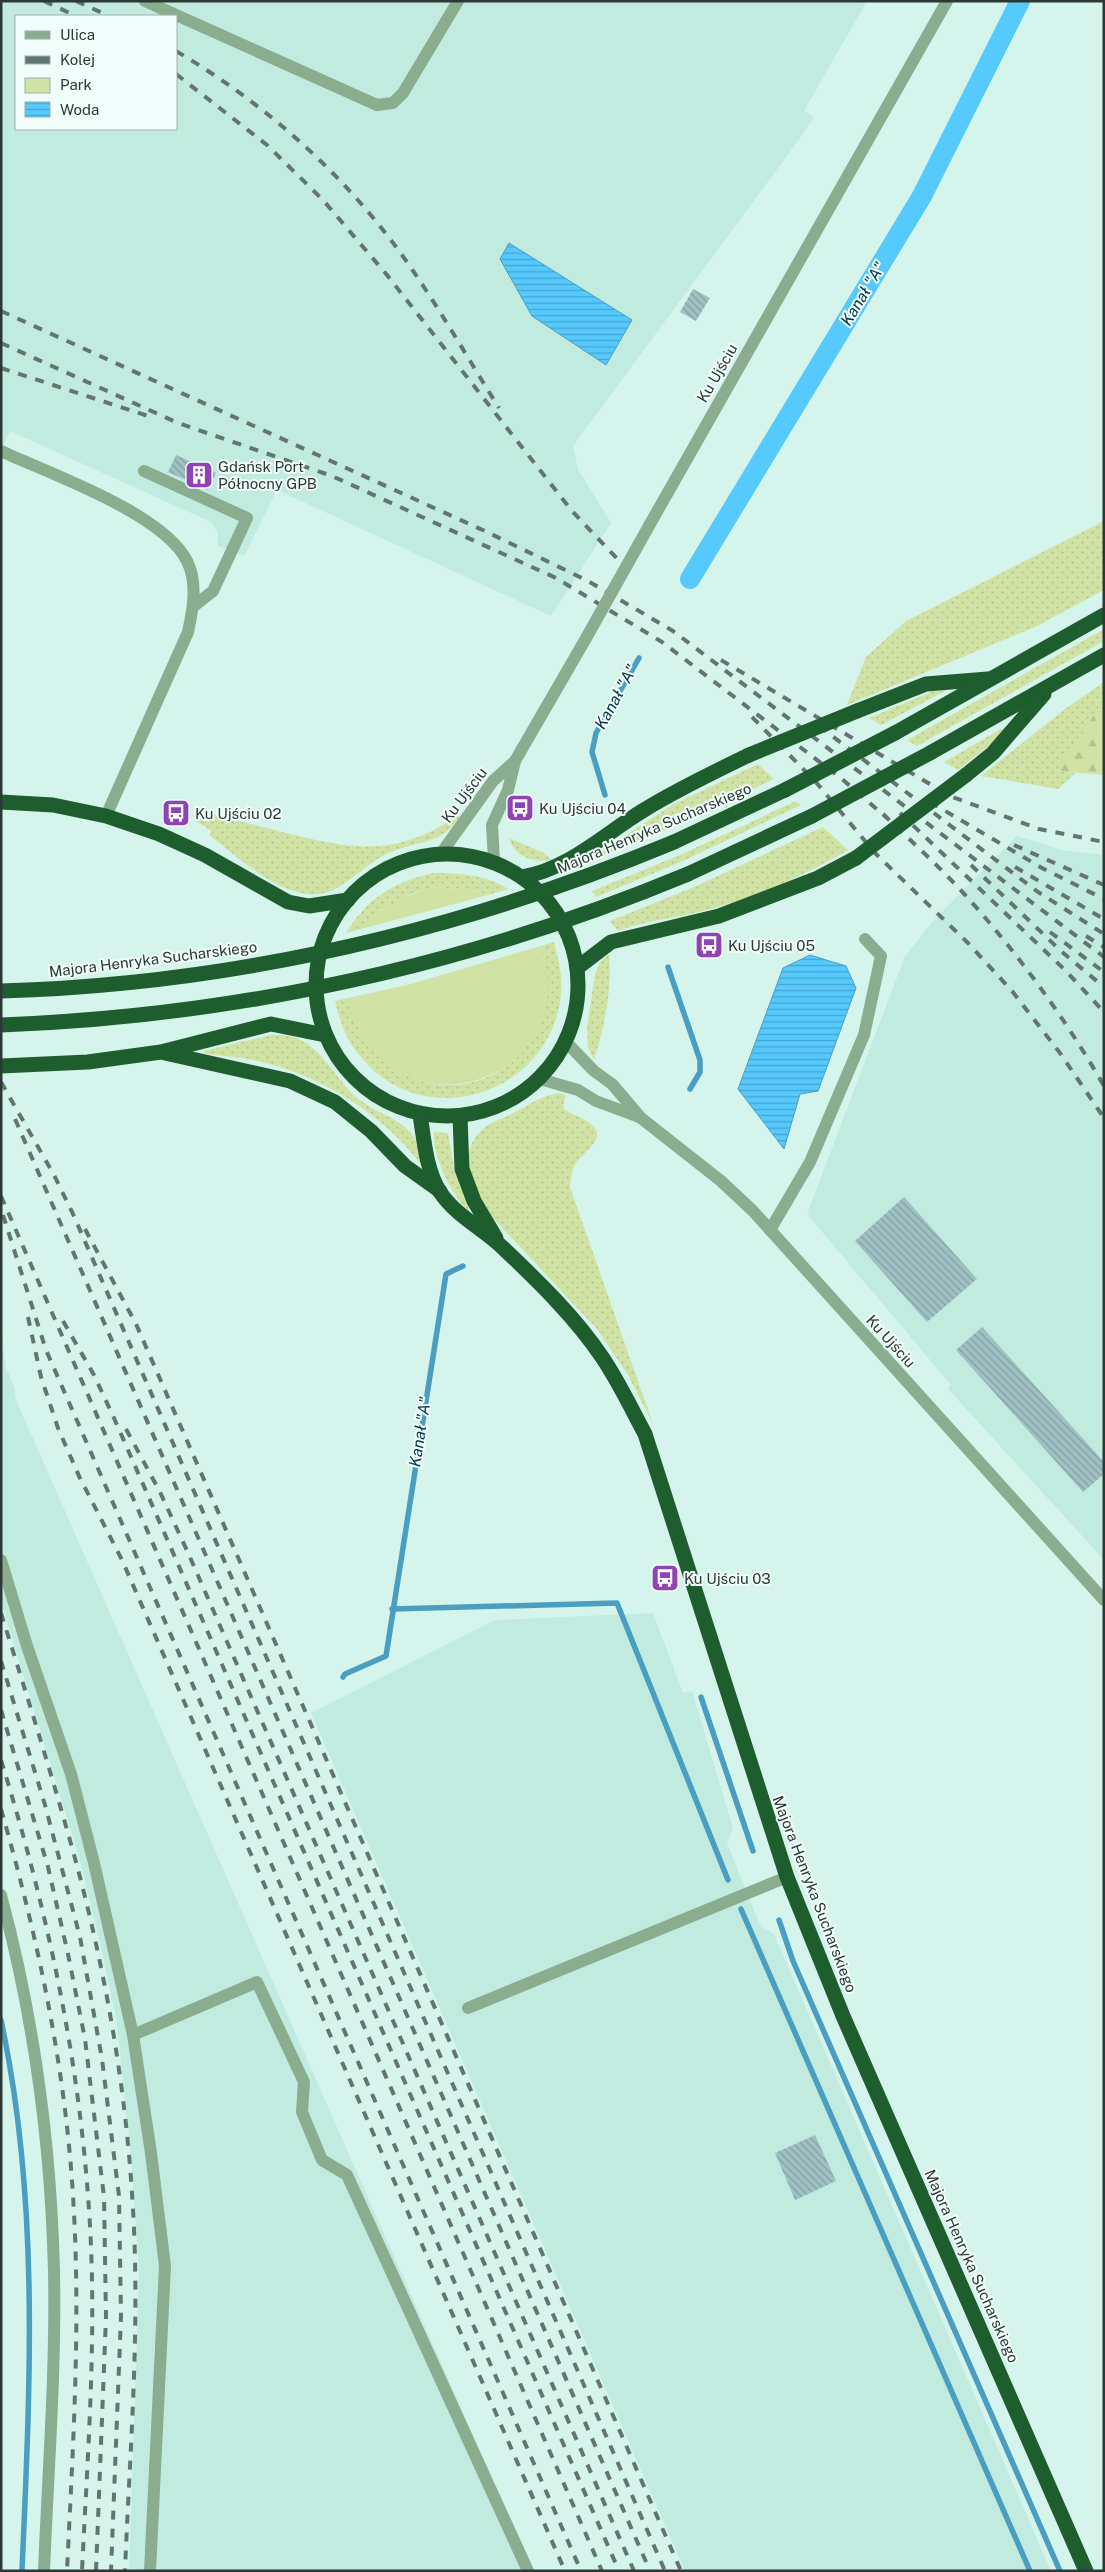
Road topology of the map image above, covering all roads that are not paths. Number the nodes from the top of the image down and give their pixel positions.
1 (145, 1) edge
2 (458, 1) edge
3 (947, 1) edge
4 (176, 15) edge
5 (178, 16) edge
6 (1, 452) edge
7 (144, 471) dead end
8 (194, 606) junction
9 (1104, 615) edge
10 (1104, 655) edge
11 (992, 679) junction
12 (1051, 685) junction
13 (515, 761) junction
14 (1, 802) edge
15 (106, 816) junction
16 (442, 852) junction
17 (494, 861) junction
18 (522, 877) junction
19 (348, 900) junction
20 (865, 939) dead end
21 (577, 968) junction
22 (1, 990) edge
23 (1, 1025) edge
24 (325, 1035) junction
25 (567, 1043) junction
26 (161, 1052) junction
27 (1, 1066) edge
28 (540, 1079) junction
29 (420, 1115) junction
30 (460, 1117) junction
31 (641, 1118) junction
32 (440, 1191) junction
33 (770, 1230) junction
34 (501, 1246) junction
35 (1, 1560) edge
36 (1104, 1600) edge
37 (787, 1877) junction
38 (1, 1895) edge
39 (468, 2008) dead end
40 (133, 2035) junction
41 (44, 2571) edge
42 (150, 2571) edge
43 (528, 2571) edge
44 (1086, 2571) edge

1 - 4 street
2 - 5 street
3 - 13 street, Ku Ujściu, bridge
6 - 8 street
7 - 8 street
8 - 15 street
9 - 11 highway, Majora Henryka Sucharskiego
10 - 12 highway
11 - 18 highway, bridge
11 - 22 highway, Majora Henryka Sucharskiego, bridge
12 - 21 highway, bridge
12 - 23 highway, bridge
13 - 16 street, Ku Ujściu
13 - 17 street, Ku Ujściu
14 - 15 highway
15 - 19 highway
16 - 17 highway
16 - 19 highway
17 - 18 highway
18 - 21 highway
19 - 24 highway
20 - 33 street
21 - 25 highway
24 - 26 highway
24 - 29 highway
25 - 28 highway
25 - 31 street, Ku Ujściu
26 - 27 highway
26 - 32 highway
28 - 30 highway
28 - 31 street, Ku Ujściu
29 - 30 highway
29 - 32 highway, Majora Henryka Sucharskiego
30 - 34 highway, Majora Henryka Sucharskiego
31 - 33 street, Ku Ujściu
32 - 34 highway, Majora Henryka Sucharskiego
33 - 36 street, Ku Ujściu
34 - 37 highway, Majora Henryka Sucharskiego
35 - 40 street
37 - 39 street
37 - 44 highway, Majora Henryka Sucharskiego
38 - 41 street
40 - 42 street
40 - 43 street

